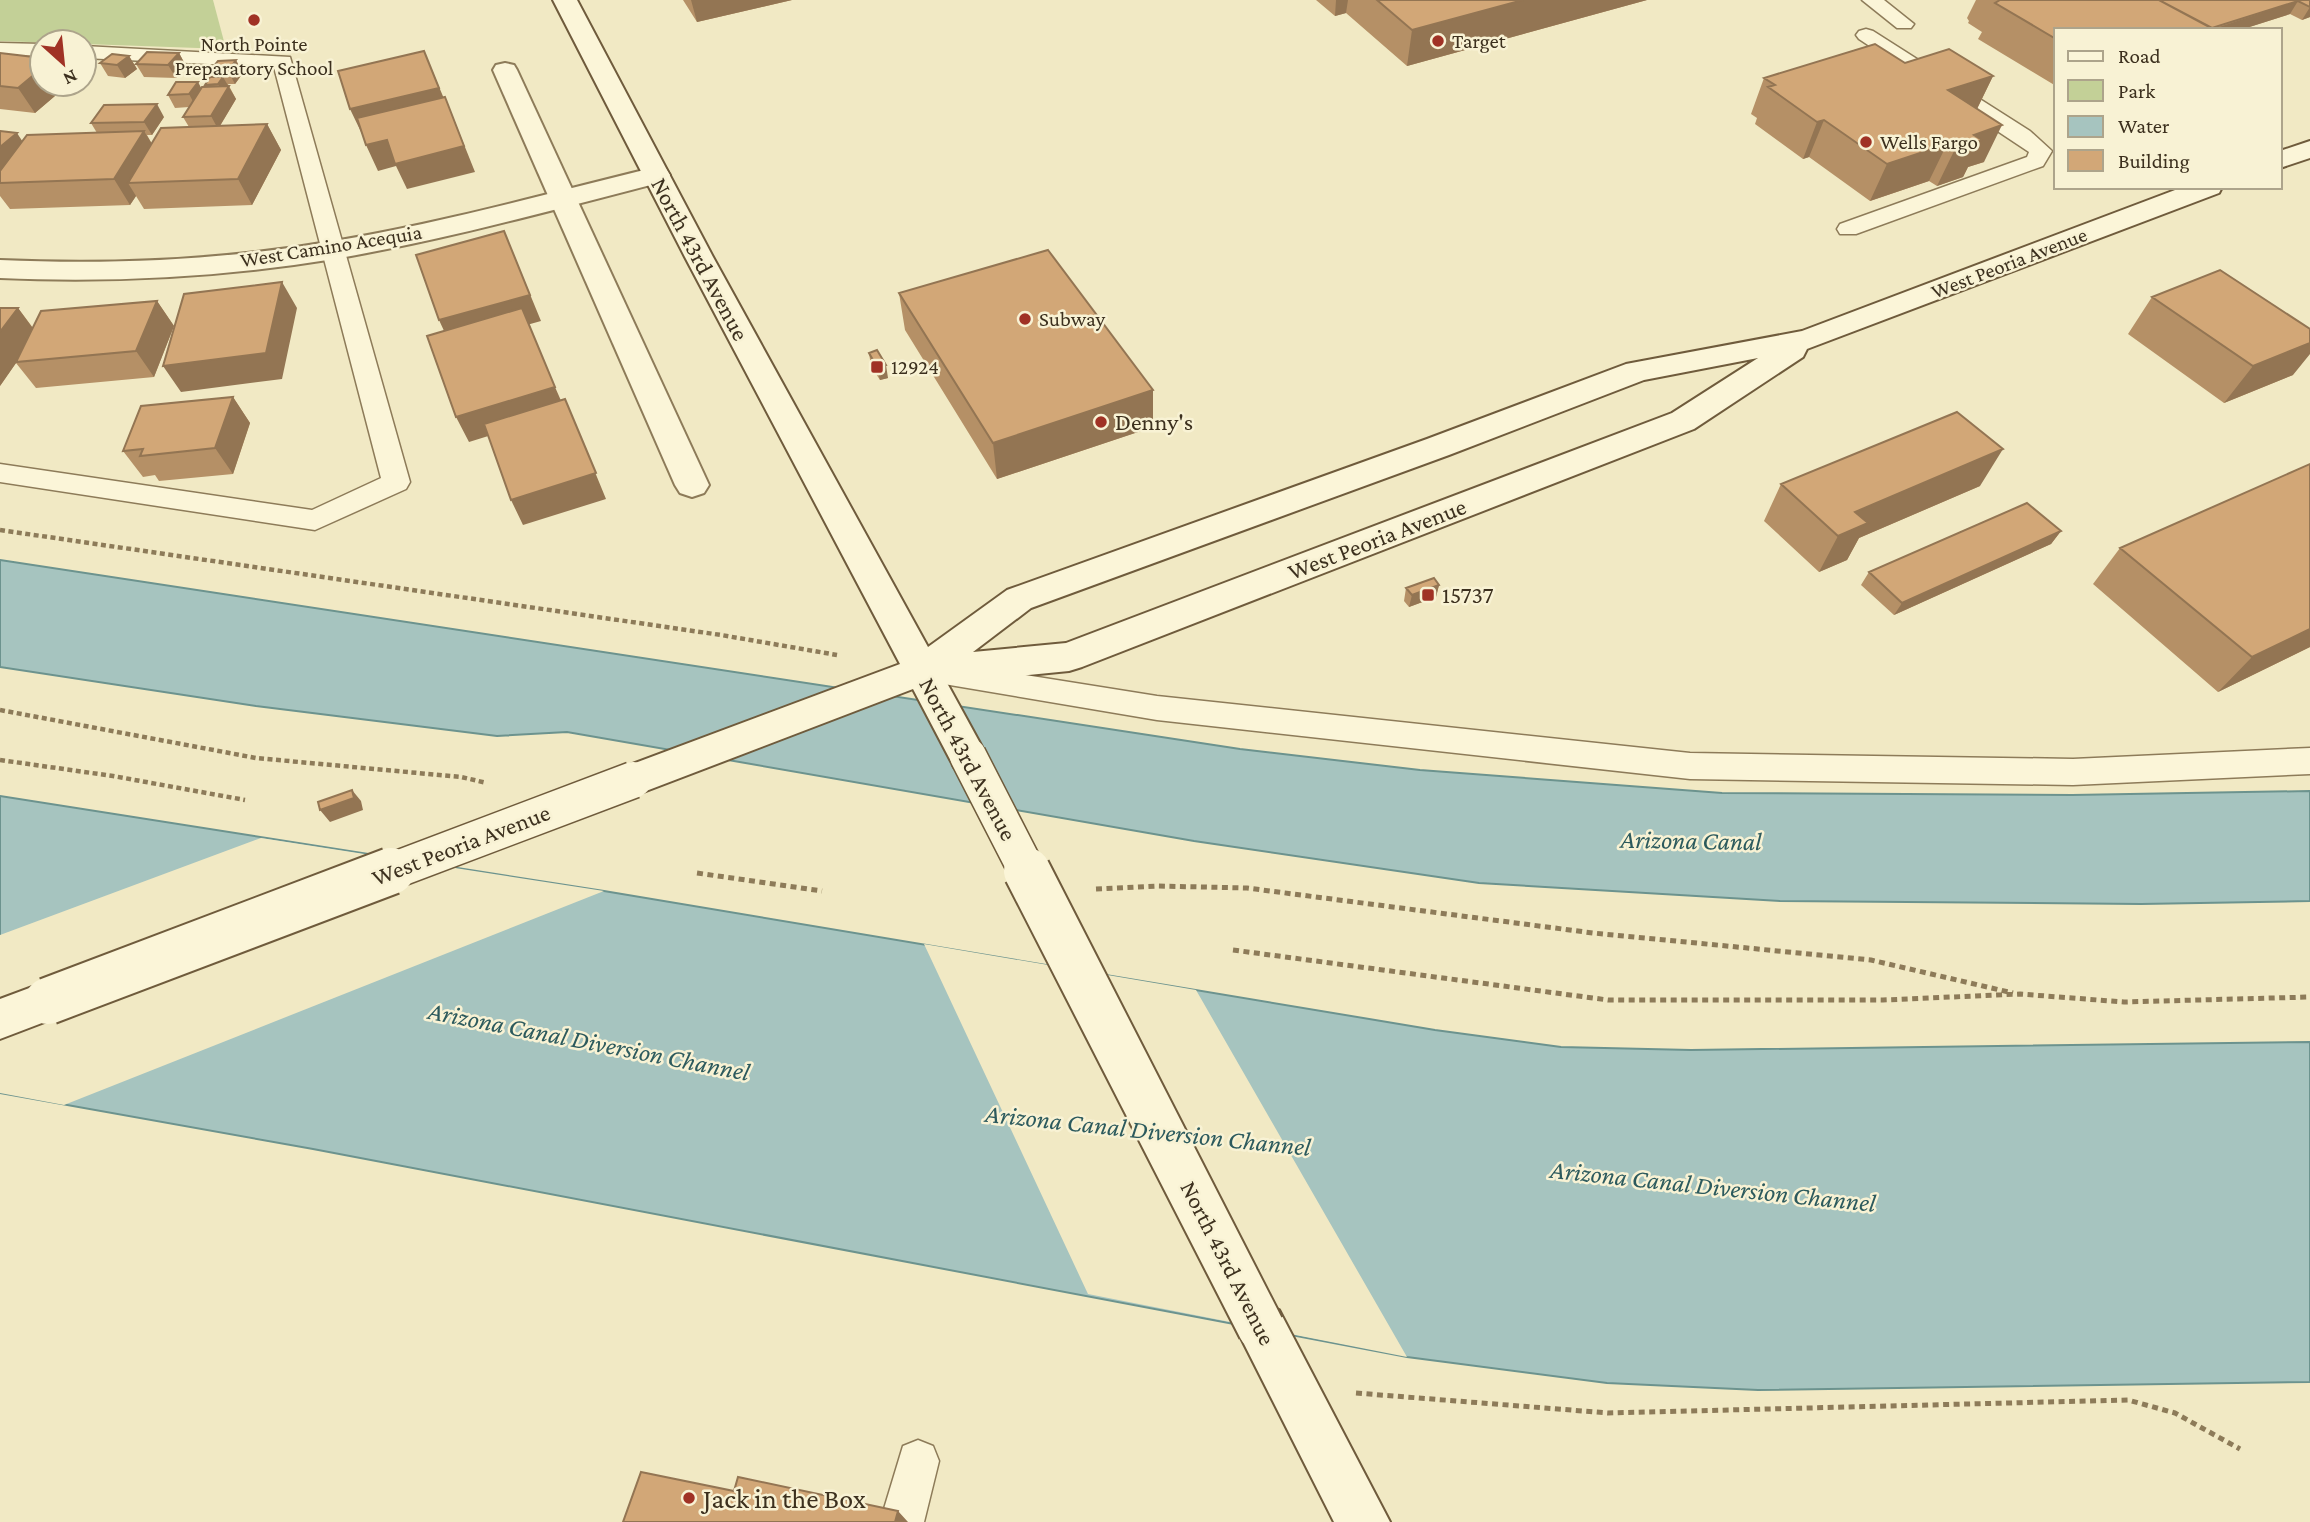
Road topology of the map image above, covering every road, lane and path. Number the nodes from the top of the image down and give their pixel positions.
1 (565, 0) edge
2 (1872, 0) edge
3 (1904, 24) dead end
4 (1866, 35) dead end
5 (0, 48) edge
6 (28, 49) edge
7 (98, 53) edge
8 (505, 70) dead end
9 (2310, 149) edge
10 (2282, 159) edge
11 (656, 176) junction
12 (2204, 189) edge
13 (562, 198) junction
14 (1848, 229) dead end
15 (333, 250) junction
16 (0, 269) edge
17 (1808, 339) junction
18 (0, 473) edge
19 (692, 485) dead end
20 (0, 530) edge
21 (841, 656) dead end
22 (921, 671) junction
23 (0, 710) edge
24 (0, 760) edge
25 (2310, 761) edge
26 (499, 785) dead end
27 (245, 800) dead end
28 (697, 873) dead end
29 (822, 891) dead end
30 (1039, 892) junction
31 (1233, 950) dead end
32 (2020, 994) junction
33 (2310, 997) edge
34 (0, 1019) edge
35 (1292, 1388) junction
36 (2240, 1449) dead end
37 (918, 1461) dead end
38 (902, 1522) edge
39 (1363, 1522) edge

1 - 11 main road, North 43rd Avenue
2 - 3 lane
4 - 14 lane
5 - 6 lane
7 - 15 lane
8 - 13 main road
9 - 10 main road
11 - 13 main road, West Camino Acequia
11 - 22 main road, North 43rd Avenue
12 - 17 main road, West Peoria Avenue
13 - 15 main road, West Camino Acequia
13 - 19 main road
15 - 16 main road, West Camino Acequia
15 - 18 lane
17 - 22 main road, West Peoria Avenue
17 - 22 main road, West Peoria Avenue
20 - 21 path
22 - 25 lane
22 - 30 main road, North 43rd Avenue, bridge
22 - 34 main road, West Peoria Avenue, bridge
23 - 26 path
24 - 27 path
28 - 29 path
30 - 32 path
30 - 35 main road, North 43rd Avenue, bridge
31 - 32 path
32 - 33 path
35 - 36 path
35 - 39 main road, North 43rd Avenue
37 - 38 lane

